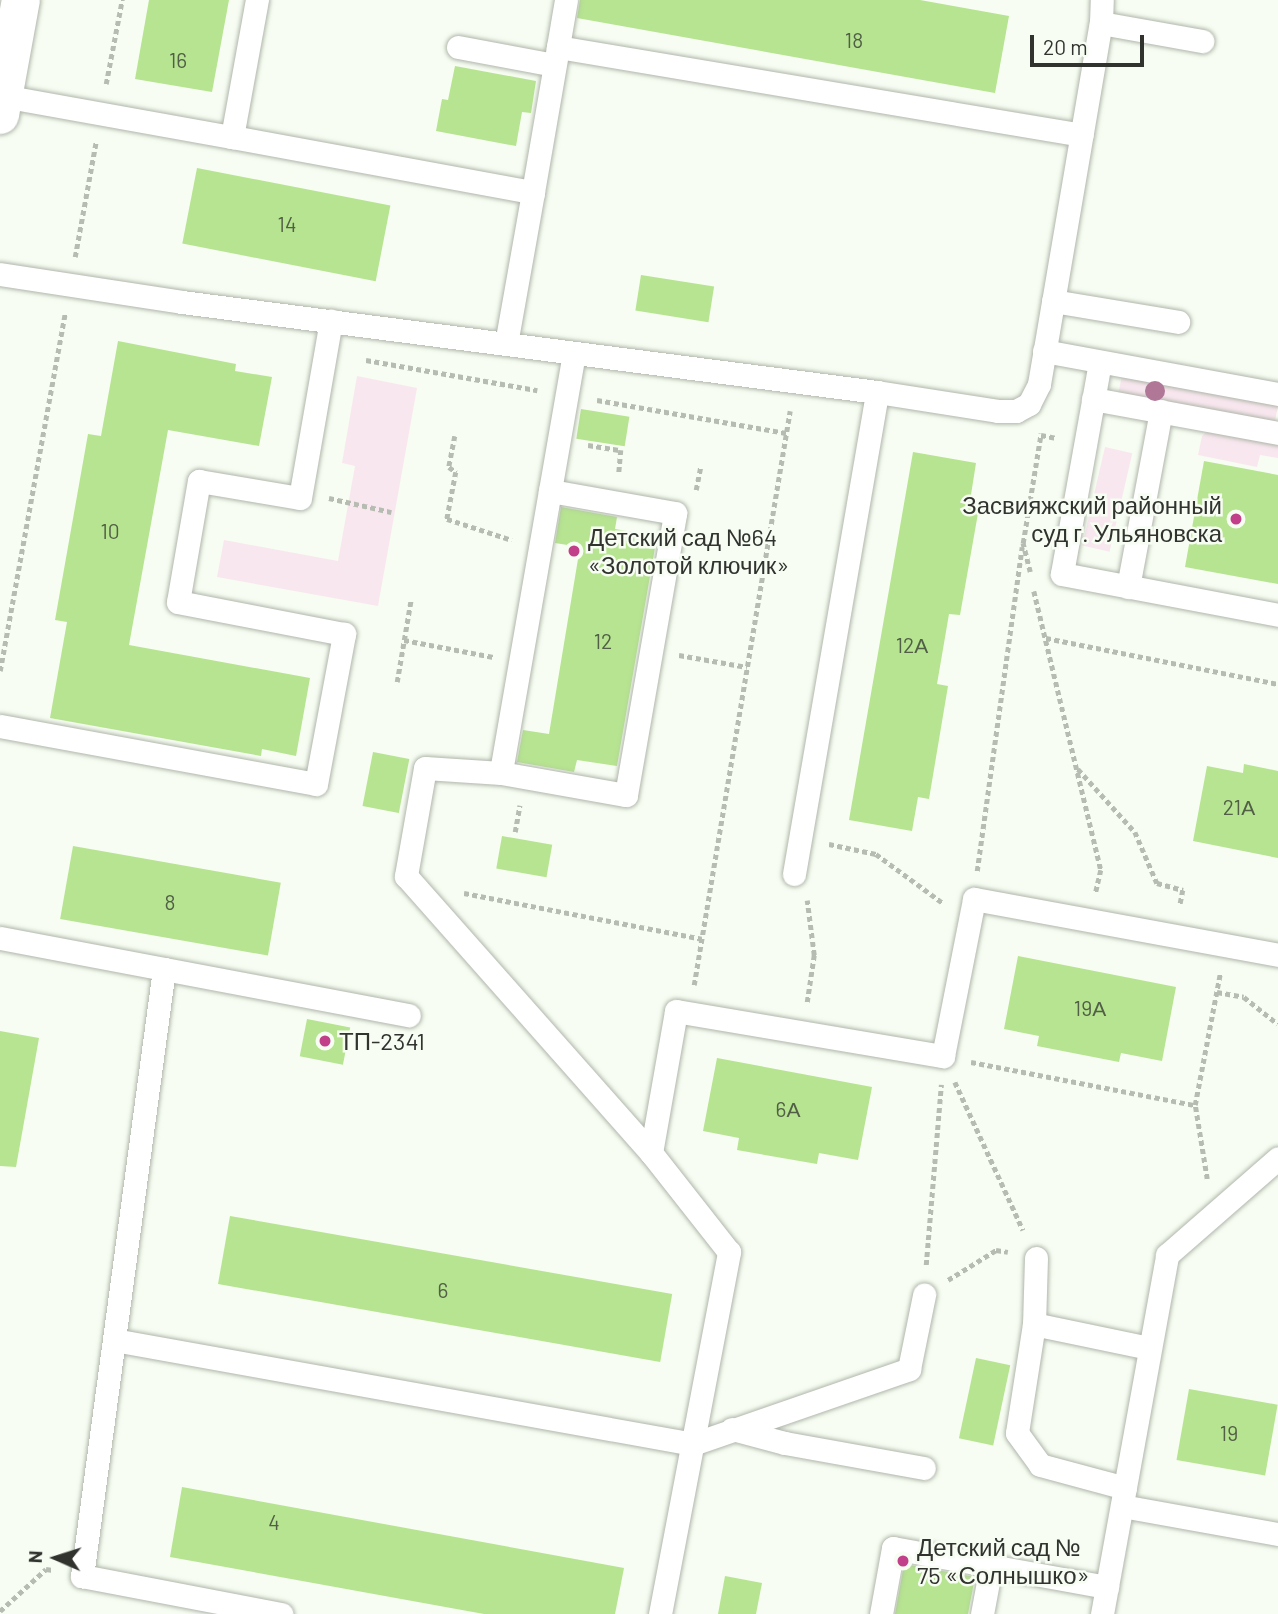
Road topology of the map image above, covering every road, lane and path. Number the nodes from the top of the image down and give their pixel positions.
1 (21, 0) edge
2 (122, 0) edge
3 (257, 0) edge
4 (566, 0) edge
5 (1101, 11) edge
6 (1202, 41) dead end
7 (458, 47) dead end
8 (556, 56) junction
9 (2, 106) edge
10 (101, 113) junction
11 (1082, 135) junction
12 (232, 136) junction
13 (533, 192) junction
14 (0, 274) edge
15 (70, 286) junction
16 (1053, 301) junction
17 (331, 321) junction
18 (1178, 322) dead end
19 (506, 344) junction
20 (1044, 351) junction
21 (325, 353) junction
22 (574, 353) junction
23 (1100, 362) junction
24 (795, 381) junction
25 (877, 392) junction
26 (1278, 394) edge
27 (567, 395) junction
28 (1093, 399) junction
29 (1161, 411) junction
30 (1041, 431) dead end
31 (786, 433) junction
32 (1278, 433) edge
33 (455, 436) dead end
34 (583, 444) dead end
35 (550, 491) junction
36 (301, 492) junction
37 (615, 502) junction
38 (391, 512) dead end
39 (1023, 543) junction
40 (540, 549) junction
41 (1128, 587) junction
42 (411, 598) dead end
43 (1278, 615) edge
44 (1046, 638) junction
45 (404, 640) junction
46 (651, 650) junction
47 (520, 663) junction
48 (747, 667) junction
49 (0, 671) edge
50 (397, 682) dead end
51 (1278, 684) edge
52 (0, 726) edge
53 (1077, 769) junction
54 (501, 774) junction
55 (824, 843) dead end
56 (1101, 870) dead end
57 (412, 883) junction
58 (800, 883) joint
59 (974, 899) junction
60 (969, 922) junction
61 (1174, 936) junction
62 (0, 938) edge
63 (702, 939) junction
64 (1225, 945) junction
65 (1278, 955) edge
66 (164, 968) junction
67 (1217, 992) junction
68 (690, 1014) junction
69 (409, 1015) dead end
70 (1278, 1024) edge
71 (802, 1034) junction
72 (943, 1056) junction
73 (1195, 1105) junction
74 (651, 1153) junction
75 (1278, 1158) edge
76 (1213, 1215) junction
77 (1036, 1258) junction
78 (923, 1295) junction
79 (1034, 1324) junction
80 (114, 1340) junction
81 (1149, 1348) junction
82 (732, 1429) junction
83 (693, 1444) junction
84 (924, 1468) dead end
85 (1124, 1497) junction
86 (1278, 1534) edge
87 (991, 1566) junction
88 (82, 1576) junction
89 (1107, 1587) junction
90 (0, 1611) edge
91 (281, 1614) edge
92 (660, 1614) edge
93 (881, 1614) edge
94 (982, 1614) edge
95 (1102, 1614) edge

1 - 9 street
2 - 10 path
3 - 12 lane
4 - 8 lane
5 - 6 lane
5 - 11 lane
7 - 8 lane
8 - 11 lane
8 - 13 lane
9 - 10 lane
10 - 12 lane
10 - 15 path
11 - 16 lane
12 - 13 lane
13 - 19 lane
14 - 15 lane
15 - 17 lane
15 - 49 path
16 - 18 lane
16 - 20 lane
17 - 19 lane
17 - 21 lane
19 - 22 lane
20 - 23 lane
20 - 25 lane
21 - 27 path
21 - 36 lane
22 - 24 lane
22 - 27 lane
23 - 26 lane
23 - 28 lane
24 - 25 lane
24 - 31 path
25 - 58 lane
27 - 31 path
27 - 35 lane
28 - 29 lane
28 - 41 lane
29 - 32 lane
29 - 41 lane
30 - 39 path
31 - 48 path
33 - 40 path
34 - 37 path
35 - 37 lane
35 - 40 lane
36 - 38 path
36 - 52 lane
37 - 46 lane
39 - 44 path
39 - 59 path
40 - 47 lane
41 - 43 lane
42 - 45 path
44 - 51 path
44 - 53 path
45 - 47 path
45 - 50 path
46 - 48 path
46 - 54 lane
47 - 54 lane
48 - 63 path
53 - 56 path
53 - 61 path
54 - 57 lane
55 - 60 path
57 - 63 path
57 - 74 lane
58 - 71 path
59 - 60 lane
59 - 61 lane
60 - 72 lane
61 - 64 lane
62 - 66 lane
63 - 68 path
64 - 65 lane
64 - 67 path
66 - 69 lane
66 - 80 lane
67 - 70 path
67 - 73 path
68 - 71 lane
68 - 74 lane
71 - 72 lane
72 - 73 path
72 - 77 path
72 - 78 path
73 - 76 path
74 - 83 lane
75 - 76 lane
76 - 81 lane
77 - 78 path
77 - 79 lane
78 - 82 lane
79 - 81 lane
79 - 85 lane
80 - 83 lane
80 - 88 lane
81 - 85 lane
82 - 83 lane
82 - 84 lane
83 - 92 lane
85 - 86 lane
85 - 89 lane
87 - 89 lane
87 - 93 lane
87 - 94 lane
88 - 90 path
88 - 91 lane
89 - 95 lane

